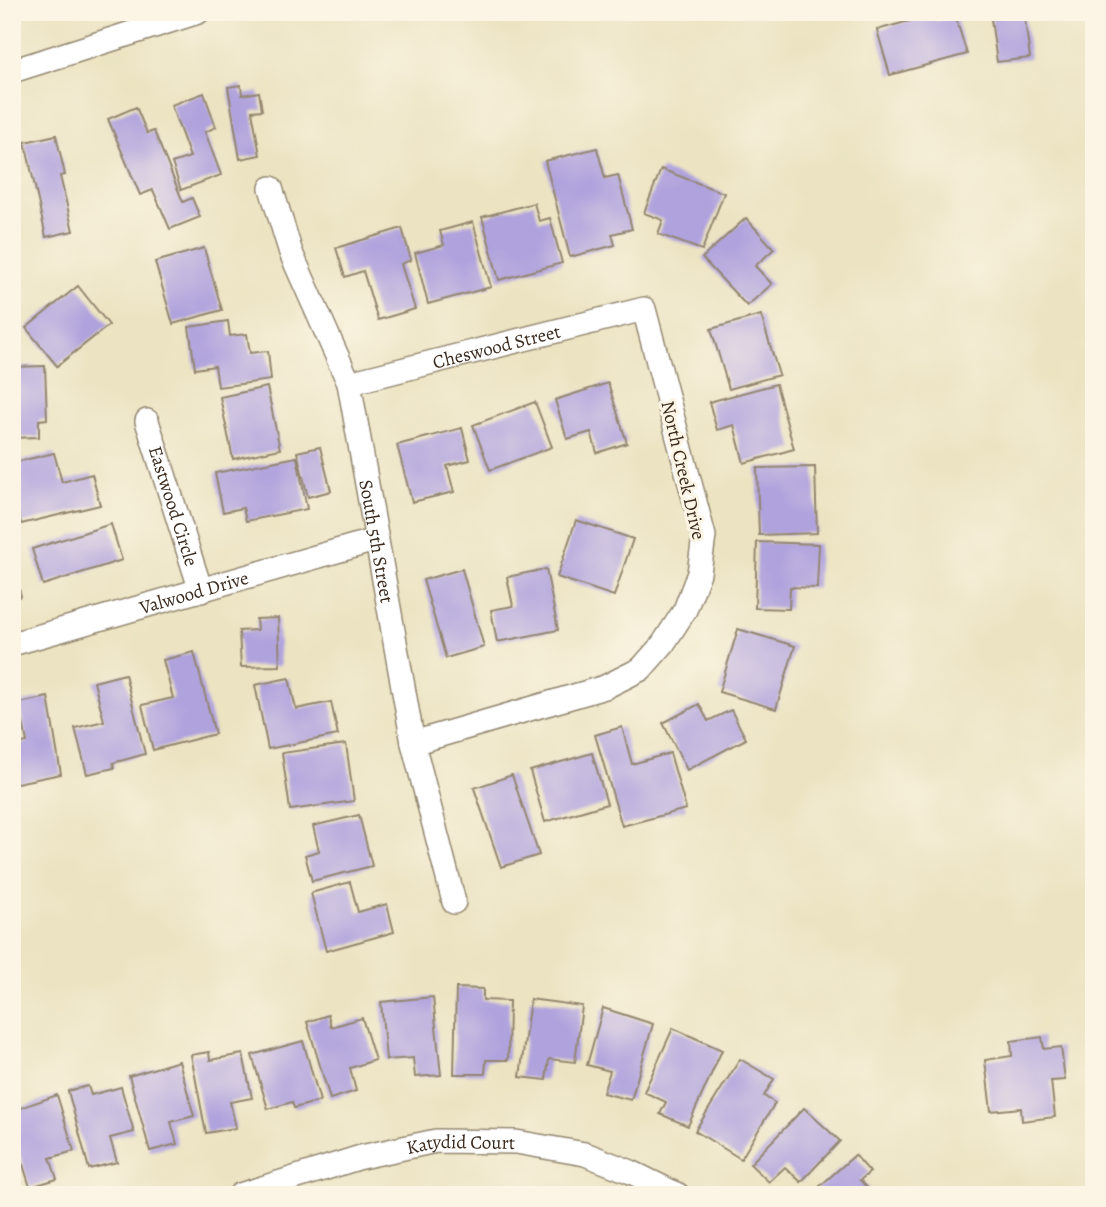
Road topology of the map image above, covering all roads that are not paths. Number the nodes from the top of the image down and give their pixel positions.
1 (198, 12) edge
2 (12, 71) edge
3 (271, 188) dead end
4 (645, 309) joint
5 (349, 383) junction
6 (147, 421) dead end
7 (375, 540) junction
8 (201, 591) junction
9 (12, 644) edge
10 (412, 743) junction
11 (454, 902) dead end
12 (240, 1195) edge
13 (678, 1195) edge

1 - 2 street
3 - 5 street, South 5th Street
4 - 5 street, Cheswood Street
4 - 10 street, North Creek Drive
5 - 7 street, South 5th Street
6 - 8 street, Eastwood Circle
7 - 8 street, Valwood Drive
7 - 10 street, South 5th Street
8 - 9 street, Valwood Drive
10 - 11 street, South 5th Street
12 - 13 street, Katydid Court

